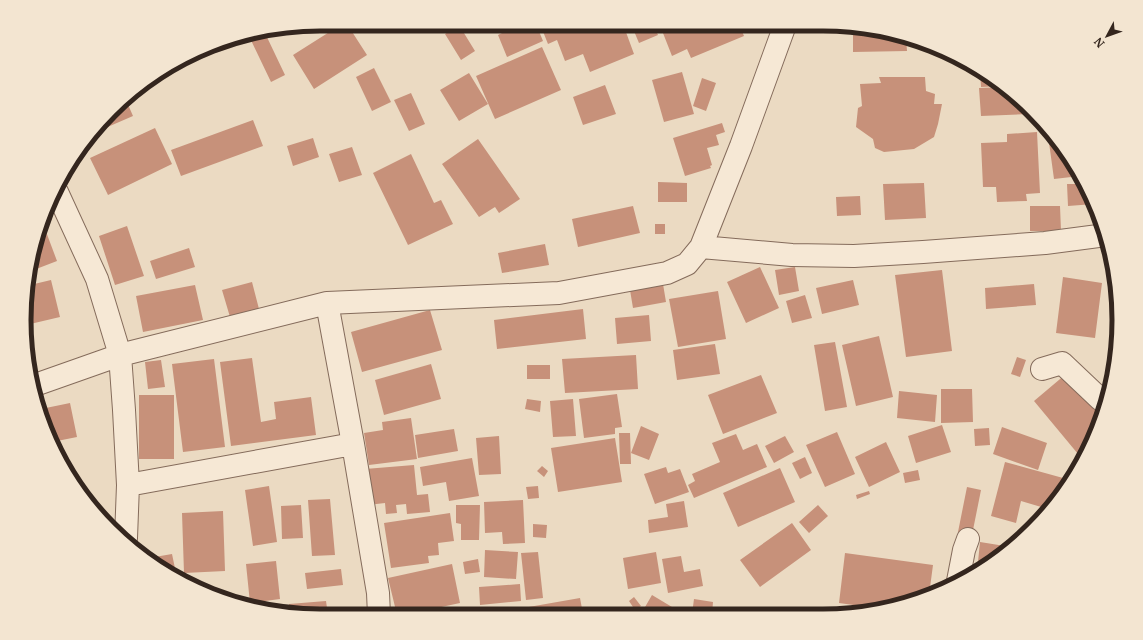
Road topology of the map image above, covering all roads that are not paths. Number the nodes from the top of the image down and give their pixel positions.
1 (783, 31) edge
2 (59, 195) edge
3 (1099, 236) edge
4 (701, 247) junction
5 (328, 303) junction
6 (120, 355) junction
7 (1042, 369) dead end
8 (39, 384) edge
9 (1101, 398) edge
10 (353, 444) junction
11 (128, 485) junction
12 (126, 534) edge
13 (968, 539) dead end
14 (959, 575) edge
15 (379, 609) edge

1 - 4 street
2 - 6 street
3 - 4 street
4 - 5 street
5 - 6 street
5 - 10 street
6 - 8 street
6 - 11 street
7 - 9 street
10 - 11 street
10 - 15 street
11 - 12 street
13 - 14 street

